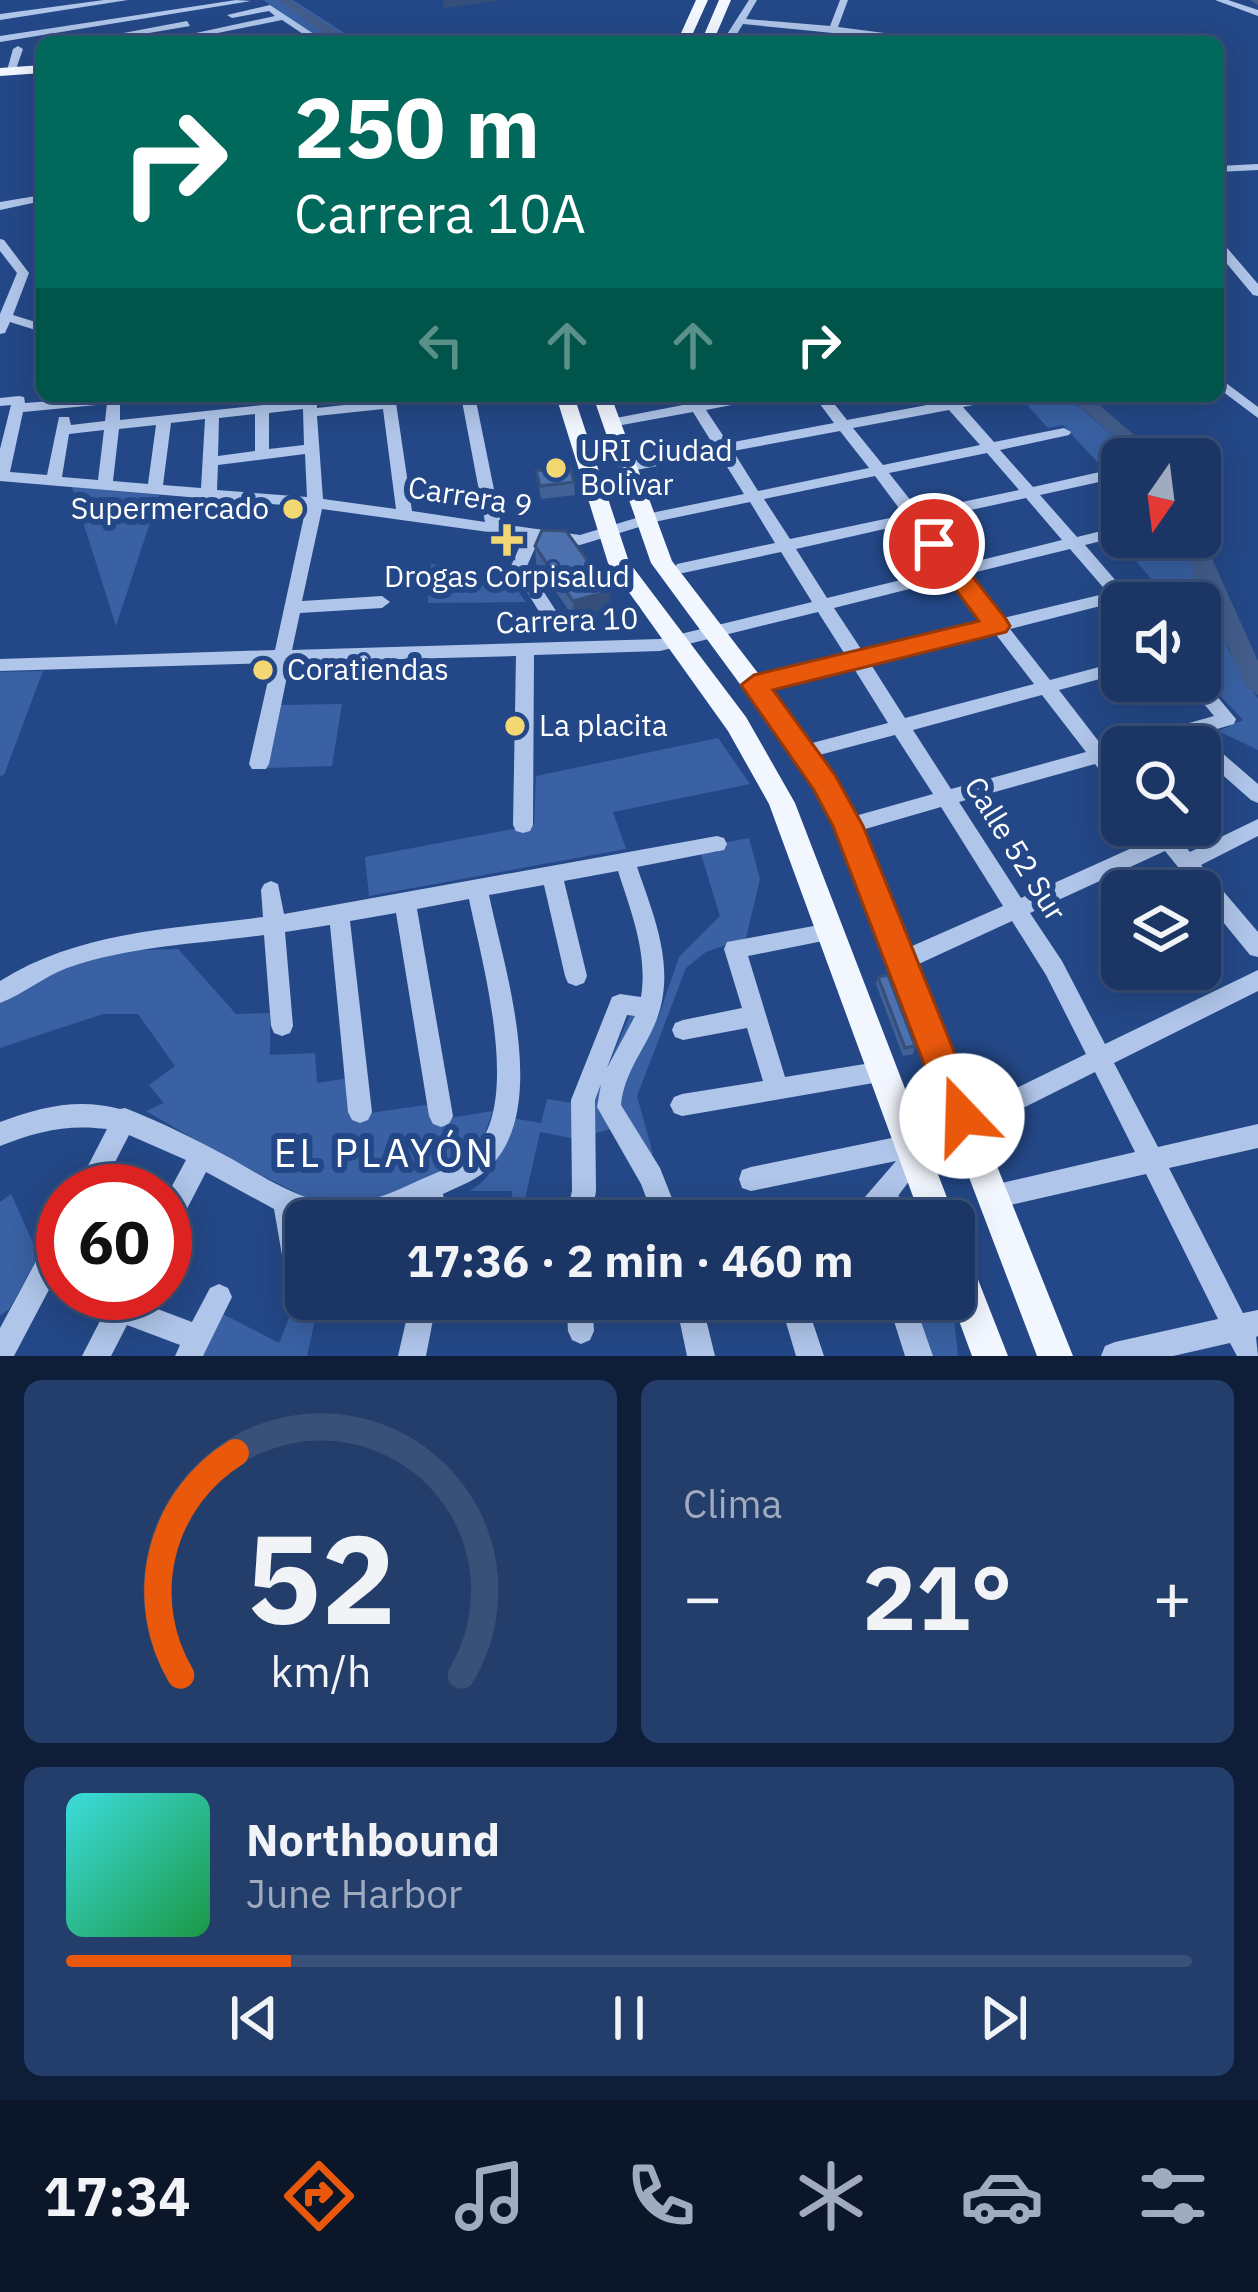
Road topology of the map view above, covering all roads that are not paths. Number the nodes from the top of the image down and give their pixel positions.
1 (187, 0) edge
2 (691, 0) edge
3 (702, 0) edge
4 (724, 0) edge
5 (753, 0) edge
6 (844, 0) edge
7 (1219, 0) edge
8 (248, 1) edge
9 (265, 4) edge
10 (134, 7) edge
11 (1258, 14) edge
12 (0, 15) edge
13 (283, 17) junction
14 (58, 18) edge
15 (694, 18) junction
16 (717, 20) junction
17 (742, 21) junction
18 (0, 28) edge
19 (229, 28) junction
20 (833, 29) junction
21 (273, 30) dead end
22 (138, 36) edge
23 (149, 36) edge
24 (161, 36) edge
25 (172, 36) edge
26 (237, 36) edge
27 (243, 36) edge
28 (312, 36) edge
29 (686, 36) edge
30 (710, 36) edge
31 (731, 36) edge
32 (895, 36) edge
33 (0, 41) edge
34 (36, 46) edge
35 (18, 49) dead end
36 (36, 69) edge
37 (5, 72) edge
38 (1258, 167) edge
39 (1224, 169) edge
40 (36, 199) edge
41 (0, 206) edge
42 (0, 243) edge
43 (1224, 252) edge
44 (0, 268) edge
45 (23, 273) junction
46 (1258, 292) edge
47 (5, 316) edge
48 (36, 326) edge
49 (1224, 386) edge
50 (0, 401) edge
51 (80, 402) edge
52 (115, 402) edge
53 (349, 402) edge
54 (388, 402) edge
55 (469, 402) edge
56 (568, 402) edge
57 (604, 402) edge
58 (693, 402) edge
59 (826, 402) edge
60 (942, 402) edge
61 (952, 402) edge
62 (68, 403) junction
63 (18, 404) junction
64 (310, 404) edge
65 (262, 409) junction
66 (212, 414) junction
67 (1258, 414) edge
68 (164, 419) junction
69 (611, 423) junction
70 (112, 424) junction
71 (844, 425) junction
72 (63, 430) junction
73 (1064, 432) dead end
74 (991, 447) junction
75 (723, 448) junction
76 (312, 449) junction
77 (262, 454) junction
78 (210, 460) junction
79 (626, 467) junction
80 (878, 470) junction
81 (0, 476) edge
82 (1101, 477) edge
83 (54, 480) junction
84 (105, 482) junction
85 (155, 487) junction
86 (209, 492) junction
87 (1030, 492) junction
88 (754, 496) junction
89 (315, 503) junction
90 (404, 513) junction
91 (914, 518) junction
92 (645, 520) junction
93 (494, 527) junction
94 (607, 533) junction
95 (533, 534) junction
96 (1101, 536) edge
97 (1074, 543) junction
98 (786, 546) junction
99 (683, 568) dead end
100 (955, 571) junction
101 (1108, 582) edge
102 (382, 602) dead end
103 (821, 602) junction
104 (1101, 604) edge
105 (292, 608) junction
106 (549, 614) dead end
107 (997, 626) junction
108 (710, 629) junction
109 (676, 641) junction
110 (525, 650) junction
111 (282, 657) junction
112 (858, 660) junction
113 (0, 665) edge
114 (1101, 672) edge
115 (754, 685) junction
116 (1045, 687) junction
117 (1212, 702) edge
118 (901, 726) junction
119 (1202, 726) edge
120 (804, 752) junction
121 (1101, 754) edge
122 (1097, 755) junction
123 (1101, 760) edge
124 (1221, 763) edge
125 (259, 764) dead end
126 (1258, 795) edge
127 (948, 798) junction
128 (523, 825) dead end
129 (848, 826) junction
130 (1258, 827) edge
131 (717, 844) dead end
132 (1137, 846) edge
133 (1173, 846) edge
134 (625, 861) junction
135 (1187, 863) junction
136 (552, 874) junction
137 (477, 888) junction
138 (272, 890) dead end
139 (405, 901) junction
140 (1018, 908) junction
141 (339, 913) junction
142 (274, 925) junction
143 (830, 932) junction
144 (1258, 948) edge
145 (902, 961) junction
146 (576, 976) dead end
147 (1258, 980) edge
148 (0, 993) edge
149 (650, 1008) junction
150 (755, 1016) junction
151 (282, 1026) dead end
152 (683, 1030) dead end
153 (1102, 1057) junction
154 (883, 1072) junction
155 (777, 1089) junction
156 (682, 1105) dead end
157 (360, 1112) dead end
158 (440, 1115) dead end
159 (125, 1120) junction
160 (965, 1124) junction
161 (0, 1134) edge
162 (1258, 1136) edge
163 (913, 1152) junction
164 (201, 1157) junction
165 (1154, 1160) junction
166 (101, 1164) edge
167 (192, 1174) edge
168 (751, 1179) dead end
169 (430, 1187) junction
170 (993, 1197) junction
171 (399, 1200) edge
172 (432, 1200) edge
173 (582, 1200) edge
174 (660, 1200) edge
175 (879, 1200) edge
176 (931, 1200) edge
177 (285, 1201) edge
178 (219, 1297) dead end
179 (36, 1305) edge
180 (975, 1315) edge
181 (116, 1320) edge
182 (154, 1320) edge
183 (420, 1320) edge
184 (580, 1320) edge
185 (693, 1320) edge
186 (799, 1320) edge
187 (907, 1320) edge
188 (963, 1320) edge
189 (1247, 1325) edge
190 (581, 1331) dead end
191 (193, 1347) edge
192 (0, 1355) edge
193 (96, 1356) edge
194 (412, 1356) edge
195 (701, 1356) edge
196 (810, 1356) edge
197 (919, 1356) edge
198 (968, 1356) edge
199 (991, 1356) edge
200 (1055, 1356) edge
201 (1115, 1356) edge
202 (1251, 1356) edge

1 - 10 street
2 - 15 main road
3 - 15 main road
4 - 16 main road
5 - 17 street
6 - 20 street
7 - 11 street
8 - 10 street
9 - 13 street
9 - 24 street
10 - 14 street
10 - 14 street
10 - 23 street
12 - 14 street
13 - 19 street
13 - 28 street
14 - 18 street
14 - 22 street
14 - 33 street
15 - 16 main road
15 - 29 main road
16 - 30 main road
17 - 20 street
17 - 31 street
19 - 25 street
19 - 26 street
20 - 32 street
21 - 27 street
33 - 34 street
35 - 37 street
36 - 37 main road
38 - 39 street
40 - 41 street
42 - 45 street
43 - 46 street
44 - 45 street
45 - 47 street
47 - 48 street
49 - 67 street
50 - 63 street
51 - 62 street
52 - 70 street
53 - 64 street
54 - 90 street
55 - 93 street
56 - 94 main road
57 - 69 main road
58 - 69 street
58 - 75 street, Calle 52 Sur
59 - 71 street
60 - 71 street
61 - 74 street
62 - 63 street
62 - 72 street
63 - 81 street
64 - 65 street
64 - 76 street
65 - 66 street
65 - 77 street
66 - 68 street
66 - 78 street
68 - 70 street
68 - 85 street
69 - 79 main road
70 - 72 street
70 - 84 street
71 - 75 street
71 - 80 street
72 - 83 street
73 - 74 street, Carrera 9
74 - 80 street, Carrera 9
74 - 87 street
75 - 79 street
75 - 88 street, Calle 52 Sur
76 - 77 street
76 - 89 street
77 - 78 street
78 - 86 street
79 - 92 main road
80 - 88 street, Carrera 9
80 - 91 street
81 - 83 street, Carrera 9
82 - 87 street
83 - 84 street, Carrera 9
84 - 85 street, Carrera 9
85 - 86 street, Carrera 9
86 - 89 street, Carrera 9
87 - 91 street
87 - 97 street
88 - 92 street, Carrera 9
88 - 98 street, Calle 52 Sur
89 - 90 street, Carrera 9
89 - 105 street
90 - 93 street, Carrera 9
91 - 98 street
91 - 100 street
92 - 94 street, Carrera 9
92 - 108 main road
93 - 95 street, Carrera 9
94 - 95 street, Carrera 9
94 - 109 main road
95 - 106 street
96 - 97 street, Carrera 10
97 - 100 street, Carrera 10
97 - 101 street
98 - 99 street
98 - 103 street, Calle 52 Sur
100 - 103 street, Carrera 10
100 - 107 street
102 - 105 street
103 - 108 street, Carrera 10
103 - 112 street, Calle 52 Sur
104 - 107 street
105 - 111 street
107 - 112 street
107 - 116 street
108 - 109 street, Carrera 10
108 - 115 main road
109 - 110 street, Carrera 10
109 - 143 main road
110 - 111 street, Carrera 10
110 - 128 street
111 - 113 street, Carrera 10
111 - 125 street
112 - 115 street
112 - 118 street, Calle 52 Sur
114 - 116 street
115 - 120 main road
116 - 118 street
116 - 122 street
117 - 119 street
118 - 120 street
118 - 127 street, Calle 52 Sur
120 - 129 main road
121 - 122 street
122 - 123 street
122 - 127 street
124 - 126 street
127 - 129 street
127 - 140 street, Calle 52 Sur
129 - 145 main road
130 - 135 street
131 - 134 street
132 - 140 street
133 - 135 street
134 - 136 street
134 - 149 street
135 - 144 street
136 - 137 street
136 - 146 street
137 - 139 street
137 - 169 street
138 - 142 street
139 - 141 street
139 - 158 street
140 - 145 street
140 - 153 street, Calle 52 Sur
141 - 142 street
141 - 157 street
142 - 148 street
142 - 151 street
143 - 150 street
143 - 154 main road
145 - 160 main road
147 - 153 street
149 - 173 street
149 - 174 street
150 - 152 street
150 - 155 street
153 - 160 street
153 - 165 street, Calle 52 Sur
154 - 155 street
154 - 163 main road
155 - 156 street
159 - 161 street
159 - 164 street
159 - 166 street
160 - 170 main road
162 - 165 street
163 - 168 street
163 - 175 street
163 - 176 main road
164 - 167 street
164 - 177 street
165 - 170 street
165 - 189 street, Calle 52 Sur
169 - 171 street
169 - 172 street
170 - 200 main road
178 - 191 street
179 - 192 street
180 - 199 main road
181 - 193 street
182 - 191 street
183 - 194 street
184 - 190 street
185 - 195 street
186 - 196 street
187 - 197 street
188 - 198 street
189 - 201 street
189 - 202 street, Calle 52 Sur

